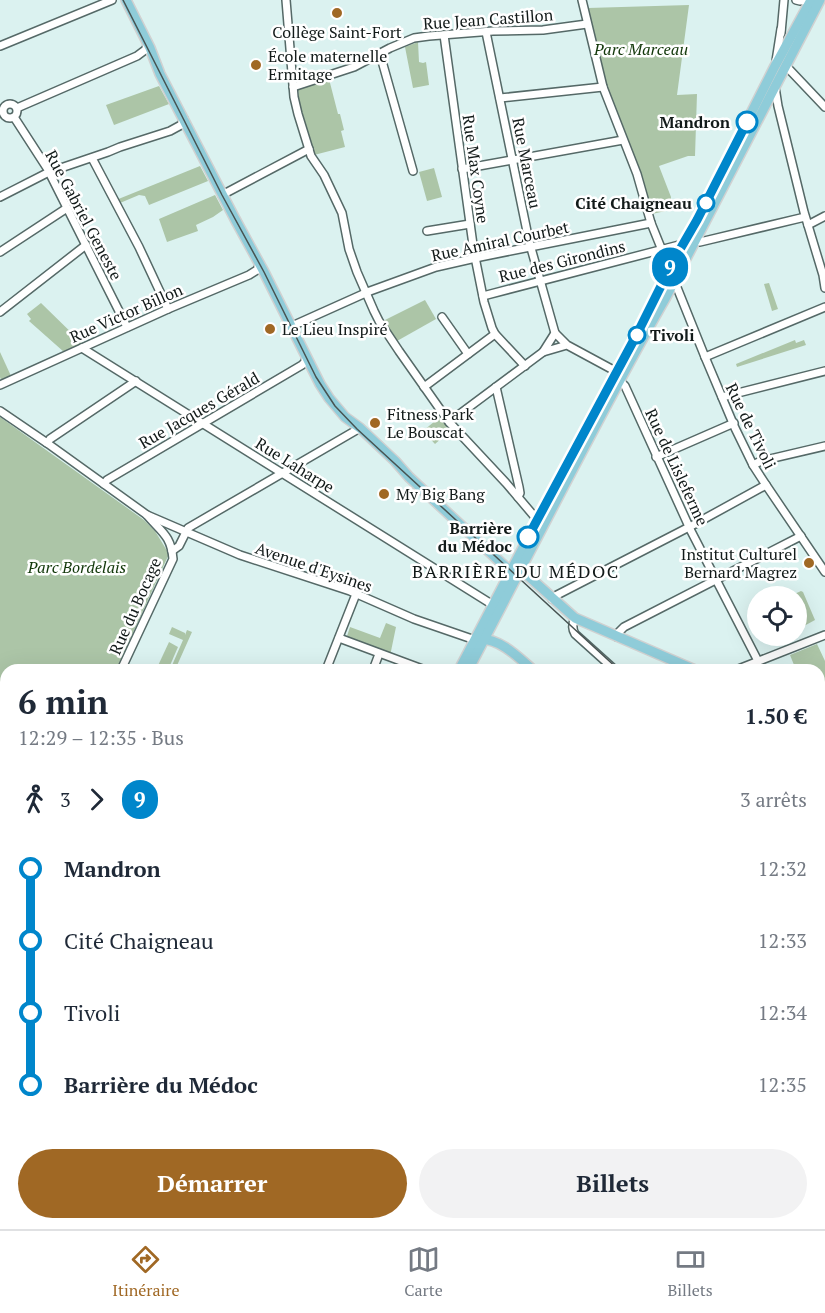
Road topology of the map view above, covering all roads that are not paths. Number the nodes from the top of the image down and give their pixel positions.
1 (112, 0) edge
2 (126, 0) edge
3 (286, 0) edge
4 (582, 0) edge
5 (784, 0) edge
6 (796, 0) edge
7 (811, 0) edge
8 (820, 0) edge
9 (587, 24) junction
10 (781, 29) junction
11 (486, 32) junction
12 (444, 35) junction
13 (148, 45) junction
14 (0, 46) edge
15 (783, 52) junction
16 (380, 54) junction
17 (775, 66) junction
18 (786, 66) junction
19 (775, 86) junction
20 (293, 87) junction
21 (603, 87) junction
22 (500, 98) junction
23 (764, 106) junction
24 (778, 106) junction
25 (825, 107) edge
26 (17, 108) junction
27 (2, 115) edge
28 (14, 117) junction
29 (183, 119) junction
30 (623, 140) junction
31 (309, 149) junction
32 (92, 158) junction
33 (512, 159) junction
34 (462, 169) junction
35 (413, 171) dead end
36 (49, 172) junction
37 (222, 195) junction
38 (0, 197) edge
39 (67, 208) junction
40 (825, 216) edge
41 (806, 217) junction
42 (651, 223) junction
43 (470, 224) junction
44 (808, 225) junction
45 (427, 231) dead end
46 (694, 240) junction
47 (683, 244) junction
48 (86, 245) junction
49 (530, 247) junction
50 (662, 250) junction
51 (0, 252) edge
52 (475, 258) junction
53 (260, 264) junction
54 (669, 269) junction
55 (679, 269) junction
56 (539, 281) junction
57 (673, 281) junction
58 (825, 288) edge
59 (366, 294) junction
60 (483, 296) junction
61 (825, 308) edge
62 (168, 309) junction
63 (0, 312) edge
64 (442, 317) dead end
65 (292, 326) junction
66 (127, 327) junction
67 (555, 333) junction
68 (495, 334) junction
69 (567, 345) junction
70 (82, 348) junction
71 (543, 352) junction
72 (468, 354) junction
73 (306, 357) junction
74 (705, 357) junction
75 (525, 366) junction
76 (825, 371) edge
77 (618, 376) junction
78 (136, 381) junction
79 (0, 385) edge
80 (424, 387) junction
81 (496, 387) junction
82 (722, 398) junction
83 (0, 411) edge
84 (449, 422) junction
85 (203, 423) junction
86 (734, 423) junction
87 (360, 428) junction
88 (47, 443) junction
89 (825, 446) edge
90 (656, 457) junction
91 (753, 465) junction
92 (282, 473) junction
93 (104, 484) junction
94 (766, 485) junction
95 (518, 497) junction
96 (147, 515) junction
97 (548, 516) junction
98 (538, 519) junction
99 (689, 527) junction
100 (532, 531) junction
101 (186, 532) junction
102 (801, 536) junction
103 (169, 540) joint
104 (172, 551) junction
105 (519, 572) junction
106 (825, 572) edge
107 (716, 580) junction
108 (356, 594) junction
109 (552, 599) junction
110 (493, 605) junction
111 (575, 618) junction
112 (491, 627) junction
113 (825, 635) edge
114 (617, 636) junction
115 (339, 638) junction
116 (485, 639) junction
117 (474, 640) junction
118 (511, 651) junction
119 (379, 654) junction
120 (758, 662) junction
121 (124, 664) edge
122 (328, 664) edge
123 (375, 664) edge
124 (408, 664) edge
125 (462, 664) edge
126 (469, 664) edge
127 (470, 664) edge
128 (526, 664) edge
129 (608, 664) edge
130 (680, 664) edge
131 (752, 664) edge

1 - 14 street
2 - 13 main road
3 - 20 street
4 - 9 street, Rue de Tivoli
5 - 10 street
6 - 7 street
7 - 15 main road
8 - 18 main road
9 - 11 street, Rue Jean Castillon
9 - 21 street, Rue de Tivoli
10 - 15 street
10 - 17 street
11 - 12 street, Rue Jean Castillon
11 - 22 street, Rue Marceau
12 - 16 street, Rue Jean Castillon
12 - 34 street, Rue Max Coyne
13 - 26 street
13 - 29 main road
15 - 17 main road
15 - 18 street
16 - 20 street, Rue Jean Castillon
16 - 35 street
17 - 18 street
17 - 19 street
17 - 47 main road
18 - 19 main road
18 - 25 street
19 - 23 main road
19 - 24 street
20 - 31 street
21 - 22 street
21 - 30 street, Rue de Tivoli
22 - 33 street, Rue Marceau
23 - 24 street
23 - 46 main road
24 - 41 street
26 - 27 street
26 - 28 street
27 - 28 street
28 - 36 street, Rue Gabriel Geneste
29 - 32 street
29 - 37 main road
30 - 33 street
30 - 42 street, Rue de Tivoli
31 - 37 street
31 - 59 street
32 - 36 street
32 - 62 street
33 - 34 street
33 - 49 street, Rue Marceau
34 - 43 street, Rue Max Coyne
36 - 38 street
36 - 39 street, Rue Gabriel Geneste
37 - 53 main road
39 - 48 street, Rue Gabriel Geneste
39 - 51 street
40 - 44 street
41 - 44 street
41 - 46 street
42 - 49 street, Rue Amiral Courbet
42 - 50 street, Rue de Tivoli
43 - 45 street
43 - 52 street, Rue Max Coyne
44 - 58 street
46 - 55 main road
47 - 50 street, Rue des Girondins
47 - 54 main road
48 - 63 street
48 - 66 street, Rue Gabriel Geneste
49 - 52 street, Rue Amiral Courbet
49 - 56 street, Rue Marceau
50 - 54 street, Rue de Tivoli
50 - 56 street, Rue des Girondins
52 - 59 street, Rue Amiral Courbet
52 - 60 street, Rue Max Coyne
53 - 62 street, Rue Victor Billon
53 - 65 main road
54 - 55 street
54 - 57 street, Rue de Tivoli
54 - 77 main road
55 - 57 main road
56 - 60 street, Rue des Girondins
56 - 67 street, Rue Marceau
57 - 74 street, Rue de Tivoli
57 - 77 main road
59 - 65 street, Rue Amiral Courbet
59 - 80 street
60 - 68 street, Rue Max Coyne
61 - 74 street
62 - 66 street, Rue Victor Billon
64 - 72 street
65 - 73 main road
66 - 70 street, Rue Victor Billon
67 - 69 street
67 - 71 street
68 - 72 street
68 - 75 street, Rue Max Coyne
69 - 71 street
69 - 77 street
70 - 78 street, Rue Laharpe
70 - 79 street, Rue Victor Billon
71 - 75 street
72 - 80 street
73 - 85 street, Rue Jacques Gérald
73 - 87 main road
74 - 82 street, Rue de Tivoli
75 - 81 street
76 - 82 street
77 - 90 street, Rue de Lisleferme
77 - 97 main road
77 - 98 main road
78 - 85 street, Rue Laharpe
78 - 88 street
80 - 84 street
81 - 84 street
81 - 95 street
82 - 86 street, Rue de Tivoli
83 - 88 street, Avenue d'Eysines
84 - 95 street
85 - 92 street, Rue Laharpe
85 - 93 street, Rue Jacques Gérald
86 - 90 street
86 - 91 street, Rue de Tivoli
87 - 92 street, Rue du Bocage
87 - 105 main road
88 - 93 street, Avenue d'Eysines
89 - 91 street
90 - 99 street, Rue de Lisleferme
91 - 94 street, Rue de Tivoli
92 - 101 street, Rue du Bocage
92 - 110 street, Rue Laharpe
93 - 96 street, Avenue d'Eysines
94 - 99 street
94 - 102 street, Rue de Tivoli
95 - 98 street
96 - 101 street, Avenue d'Eysines
96 - 103 street, Avenue d'Eysines
97 - 98 street
97 - 105 main road
98 - 100 main road
99 - 107 street, Rue de Lisleferme
99 - 109 street
100 - 105 main road
100 - 105 main road
101 - 104 street, Rue du Bocage
101 - 108 street, Avenue d'Eysines
102 - 106 street, Rue de Tivoli
102 - 107 street
103 - 104 street, Rue du Bocage
104 - 121 street, Rue du Bocage
105 - 109 main road
105 - 110 main road
105 - 112 main road
107 - 114 street
107 - 120 street, Rue de Lisleferme
108 - 115 street
108 - 117 street, Avenue d'Eysines
109 - 111 main road
110 - 117 main road
111 - 114 main road
111 - 129 street
112 - 116 main road
112 - 118 main road
113 - 120 street
114 - 130 main road
115 - 119 street
115 - 122 street
116 - 117 main road
116 - 118 main road
116 - 127 main road
117 - 125 main road
117 - 126 street
118 - 128 main road
119 - 123 street
119 - 124 street
120 - 131 street

